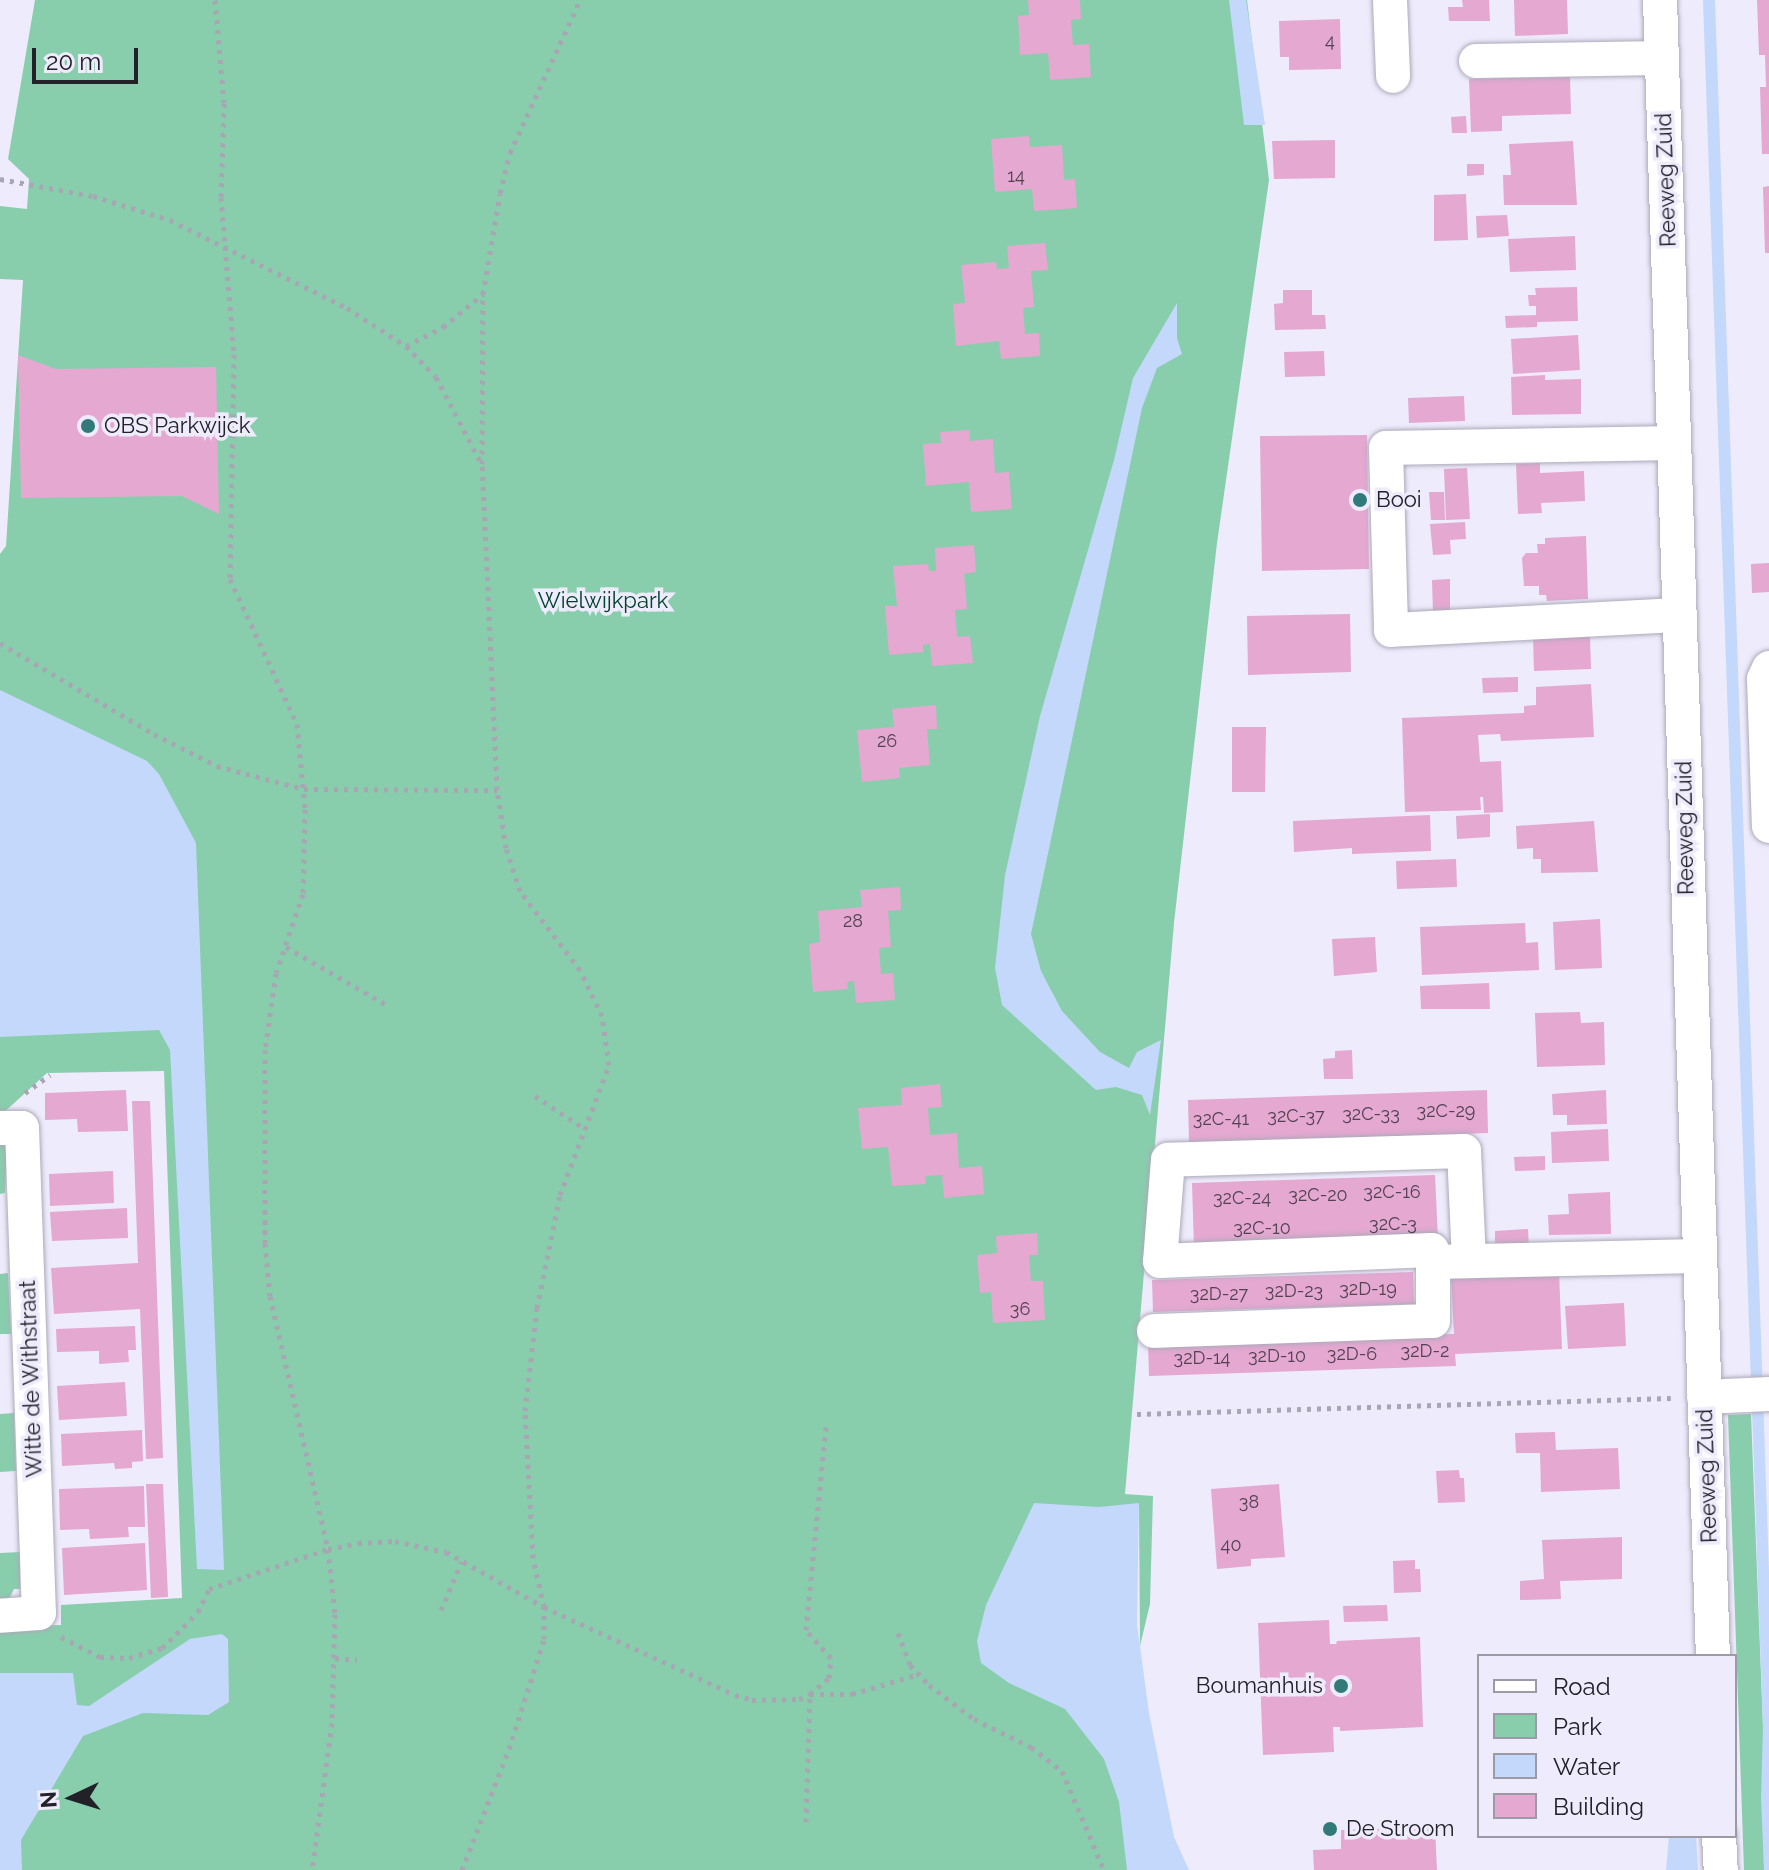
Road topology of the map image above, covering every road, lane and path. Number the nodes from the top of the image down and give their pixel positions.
1 (215, 0) edge
2 (580, 0) edge
3 (1390, 0) edge
4 (1660, 0) edge
5 (1662, 58) junction
6 (1476, 61) dead end
7 (1393, 76) dead end
8 (0, 179) edge
9 (225, 247) junction
10 (483, 294) junction
11 (406, 346) junction
12 (1674, 443) junction
13 (482, 464) junction
14 (1680, 615) junction
15 (0, 643) edge
16 (1769, 668) edge
17 (304, 789) junction
18 (497, 790) junction
19 (1769, 826) edge
20 (286, 947) junction
21 (385, 1004) dead end
22 (535, 1096) dead end
23 (0, 1128) edge
24 (585, 1129) junction
25 (1700, 1256) junction
26 (1469, 1261) junction
27 (1433, 1262) junction
28 (1154, 1331) dead end
29 (1769, 1394) edge
30 (1717, 1396) junction
31 (1137, 1414) dead end
32 (826, 1425) dead end
33 (328, 1549) junction
34 (462, 1561) junction
35 (544, 1607) junction
36 (441, 1610) dead end
37 (0, 1616) edge
38 (898, 1633) dead end
39 (45, 1637) dead end
40 (1713, 1654) edge
41 (335, 1658) junction
42 (357, 1660) dead end
43 (919, 1674) junction
44 (810, 1694) junction
45 (806, 1822) dead end
46 (1719, 1838) edge
47 (312, 1870) edge
48 (462, 1870) edge
49 (1104, 1870) edge
50 (1721, 1870) edge

1 - 9 path
2 - 10 path
3 - 7 street
4 - 5 street, Reeweg Zuid
5 - 6 street
5 - 12 street, Reeweg Zuid
8 - 9 path
9 - 11 path
9 - 17 path
10 - 11 path
10 - 13 path
11 - 13 path
12 - 14 street, Reeweg Zuid
12 - 14 street
13 - 18 path
14 - 25 street, Reeweg Zuid
15 - 17 path
16 - 19 street
17 - 18 path
17 - 20 path
18 - 24 path
20 - 21 path
20 - 33 path
22 - 24 path
23 - 37 street, Witte de Withstraat
24 - 35 path
25 - 26 street
25 - 30 street, Reeweg Zuid
26 - 27 street
26 - 27 street
27 - 28 street
29 - 30 street
30 - 31 path
30 - 40 street, Reeweg Zuid
32 - 44 path
33 - 34 path
33 - 39 path
33 - 41 path
34 - 35 path
34 - 36 path
35 - 44 path
35 - 48 path
38 - 43 path
41 - 42 path
41 - 47 path
43 - 44 path
43 - 49 path
44 - 45 path
46 - 50 street

